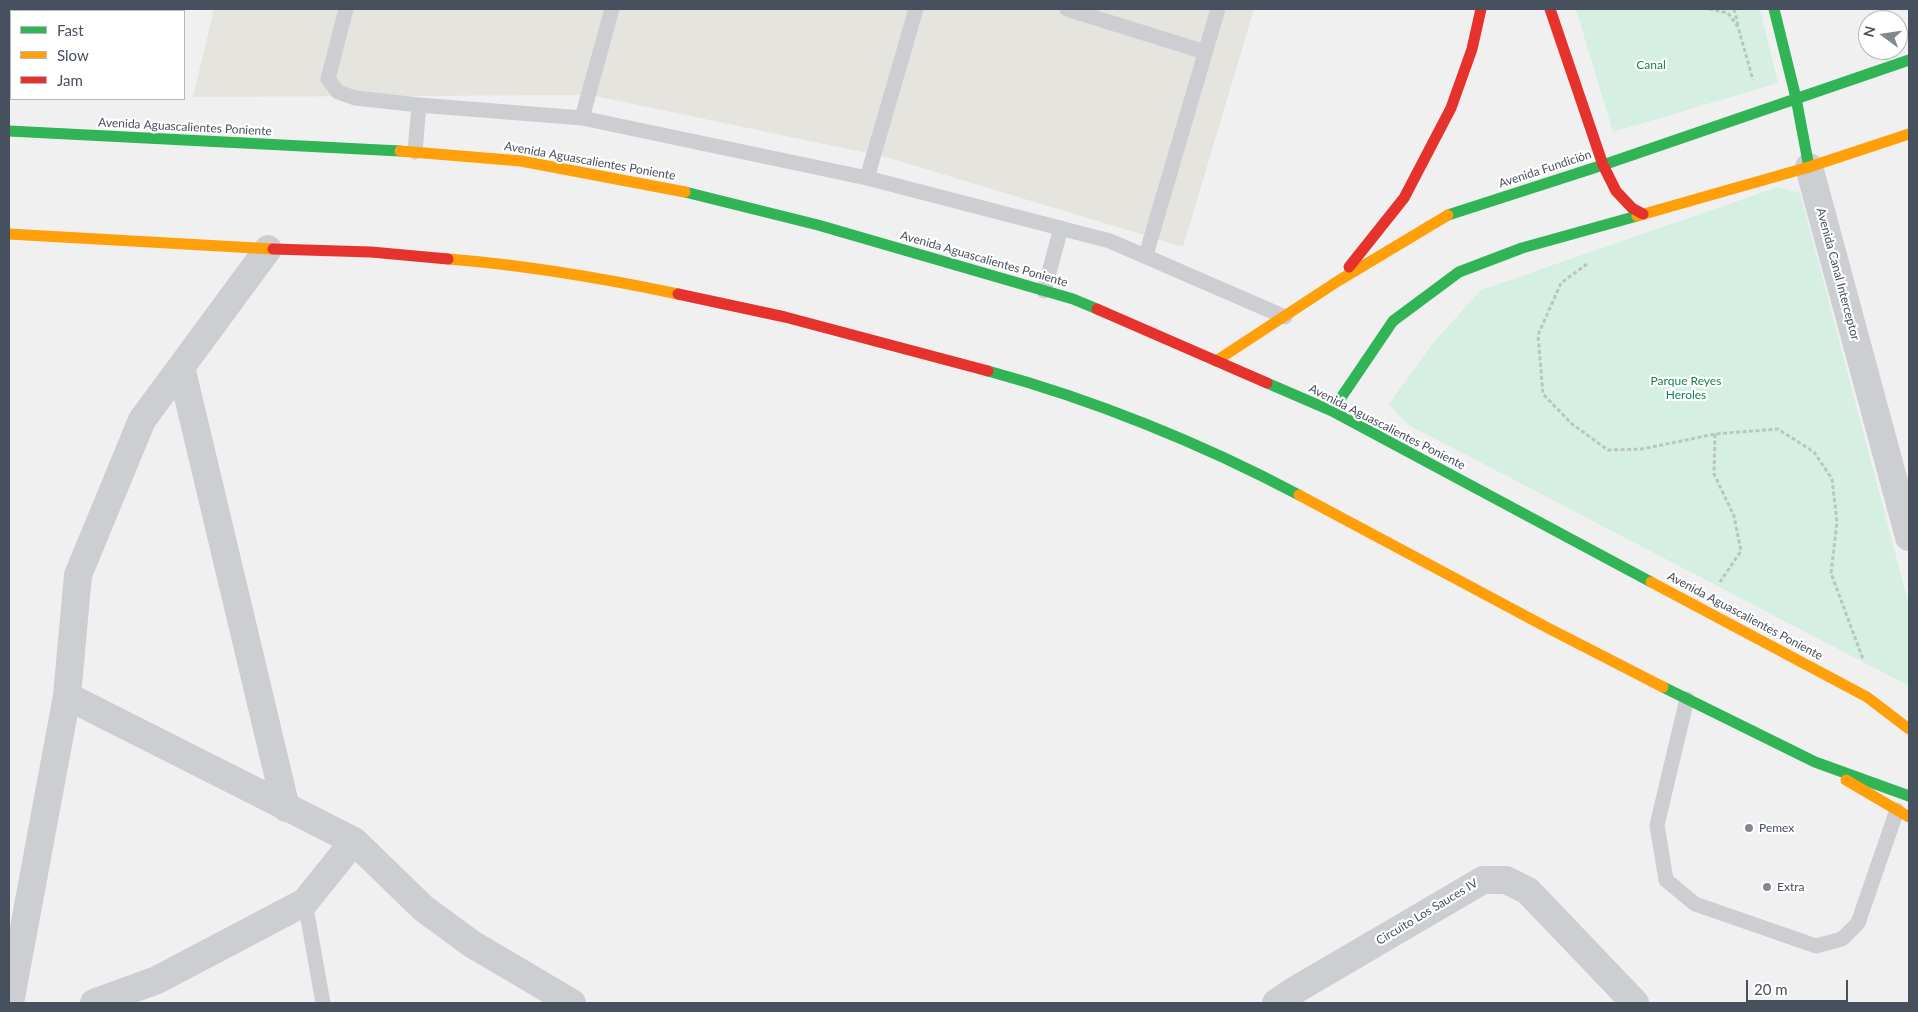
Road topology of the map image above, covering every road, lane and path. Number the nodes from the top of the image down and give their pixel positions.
1 (346, 9) edge
2 (612, 9) edge
3 (916, 9) edge
4 (1067, 9) edge
5 (1218, 9) edge
6 (1481, 9) edge
7 (1550, 9) edge
8 (1709, 9) edge
9 (1734, 9) edge
10 (1774, 9) edge
11 (1738, 27) junction
12 (1205, 52) junction
13 (1909, 60) edge
14 (1753, 81) dead end
15 (1796, 98) junction
16 (419, 105) junction
17 (582, 118) junction
18 (9, 131) edge
19 (1909, 134) edge
20 (415, 152) junction
21 (1603, 165) junction
22 (1809, 167) junction
23 (867, 178) junction
24 (1643, 214) junction
25 (1060, 228) junction
26 (9, 234) edge
27 (268, 249) junction
28 (1146, 255) junction
29 (1592, 260) dead end
30 (1338, 281) junction
31 (1044, 291) junction
32 (1285, 317) junction
33 (1216, 361) junction
34 (181, 367) junction
35 (1332, 411) junction
36 (1715, 434) junction
37 (1909, 537) edge
38 (1717, 586) dead end
39 (1864, 663) dead end
40 (67, 696) junction
41 (1868, 696) junction
42 (1687, 699) junction
43 (1909, 719) edge
44 (1909, 729) edge
45 (1814, 762) junction
46 (1909, 796) edge
47 (286, 808) junction
48 (1903, 814) edge
49 (354, 842) junction
50 (305, 902) junction
51 (10, 1003) edge
52 (94, 1003) edge
53 (323, 1003) edge
54 (572, 1003) edge
55 (1276, 1003) edge
56 (1635, 1003) edge

1 - 16 lane
2 - 17 lane
3 - 23 lane
4 - 12 lane
5 - 12 lane
6 - 30 main road
7 - 21 main road
8 - 11 path
9 - 11 path
10 - 15 main road, Avenida Canal Interceptor
11 - 14 path
12 - 28 lane
13 - 15 main road, Avenida Fundición
15 - 21 main road, Avenida Fundición
15 - 22 main road, Avenida Canal Interceptor
16 - 17 lane
16 - 20 lane
17 - 23 lane
18 - 20 main road, Avenida Aguascalientes Poniente
19 - 22 main road
20 - 31 main road, Avenida Aguascalientes Poniente
21 - 24 main road
21 - 30 main road, Avenida Fundición
22 - 24 main road
22 - 37 street, Avenida Canal Interceptor
23 - 25 lane
24 - 35 main road
25 - 28 lane
25 - 31 lane
26 - 27 main road
27 - 34 street
27 - 42 main road
28 - 32 lane
29 - 36 path
30 - 32 main road, Avenida Fundición
31 - 33 main road, Avenida Aguascalientes Poniente
32 - 33 main road, Avenida Fundición
33 - 35 main road, Avenida Aguascalientes Poniente
34 - 40 street
34 - 47 street
35 - 41 main road, Avenida Aguascalientes Poniente
36 - 38 path
36 - 39 path
40 - 47 street
40 - 51 street
41 - 43 main road, Avenida Aguascalientes Poniente
41 - 44 main road, Avenida Aguascalientes Poniente
42 - 45 main road
42 - 48 lane
45 - 46 main road
45 - 48 main road
47 - 49 street
49 - 50 street
49 - 54 street
50 - 52 street
50 - 53 lane
55 - 56 street, Circuito Los Sauces IV

